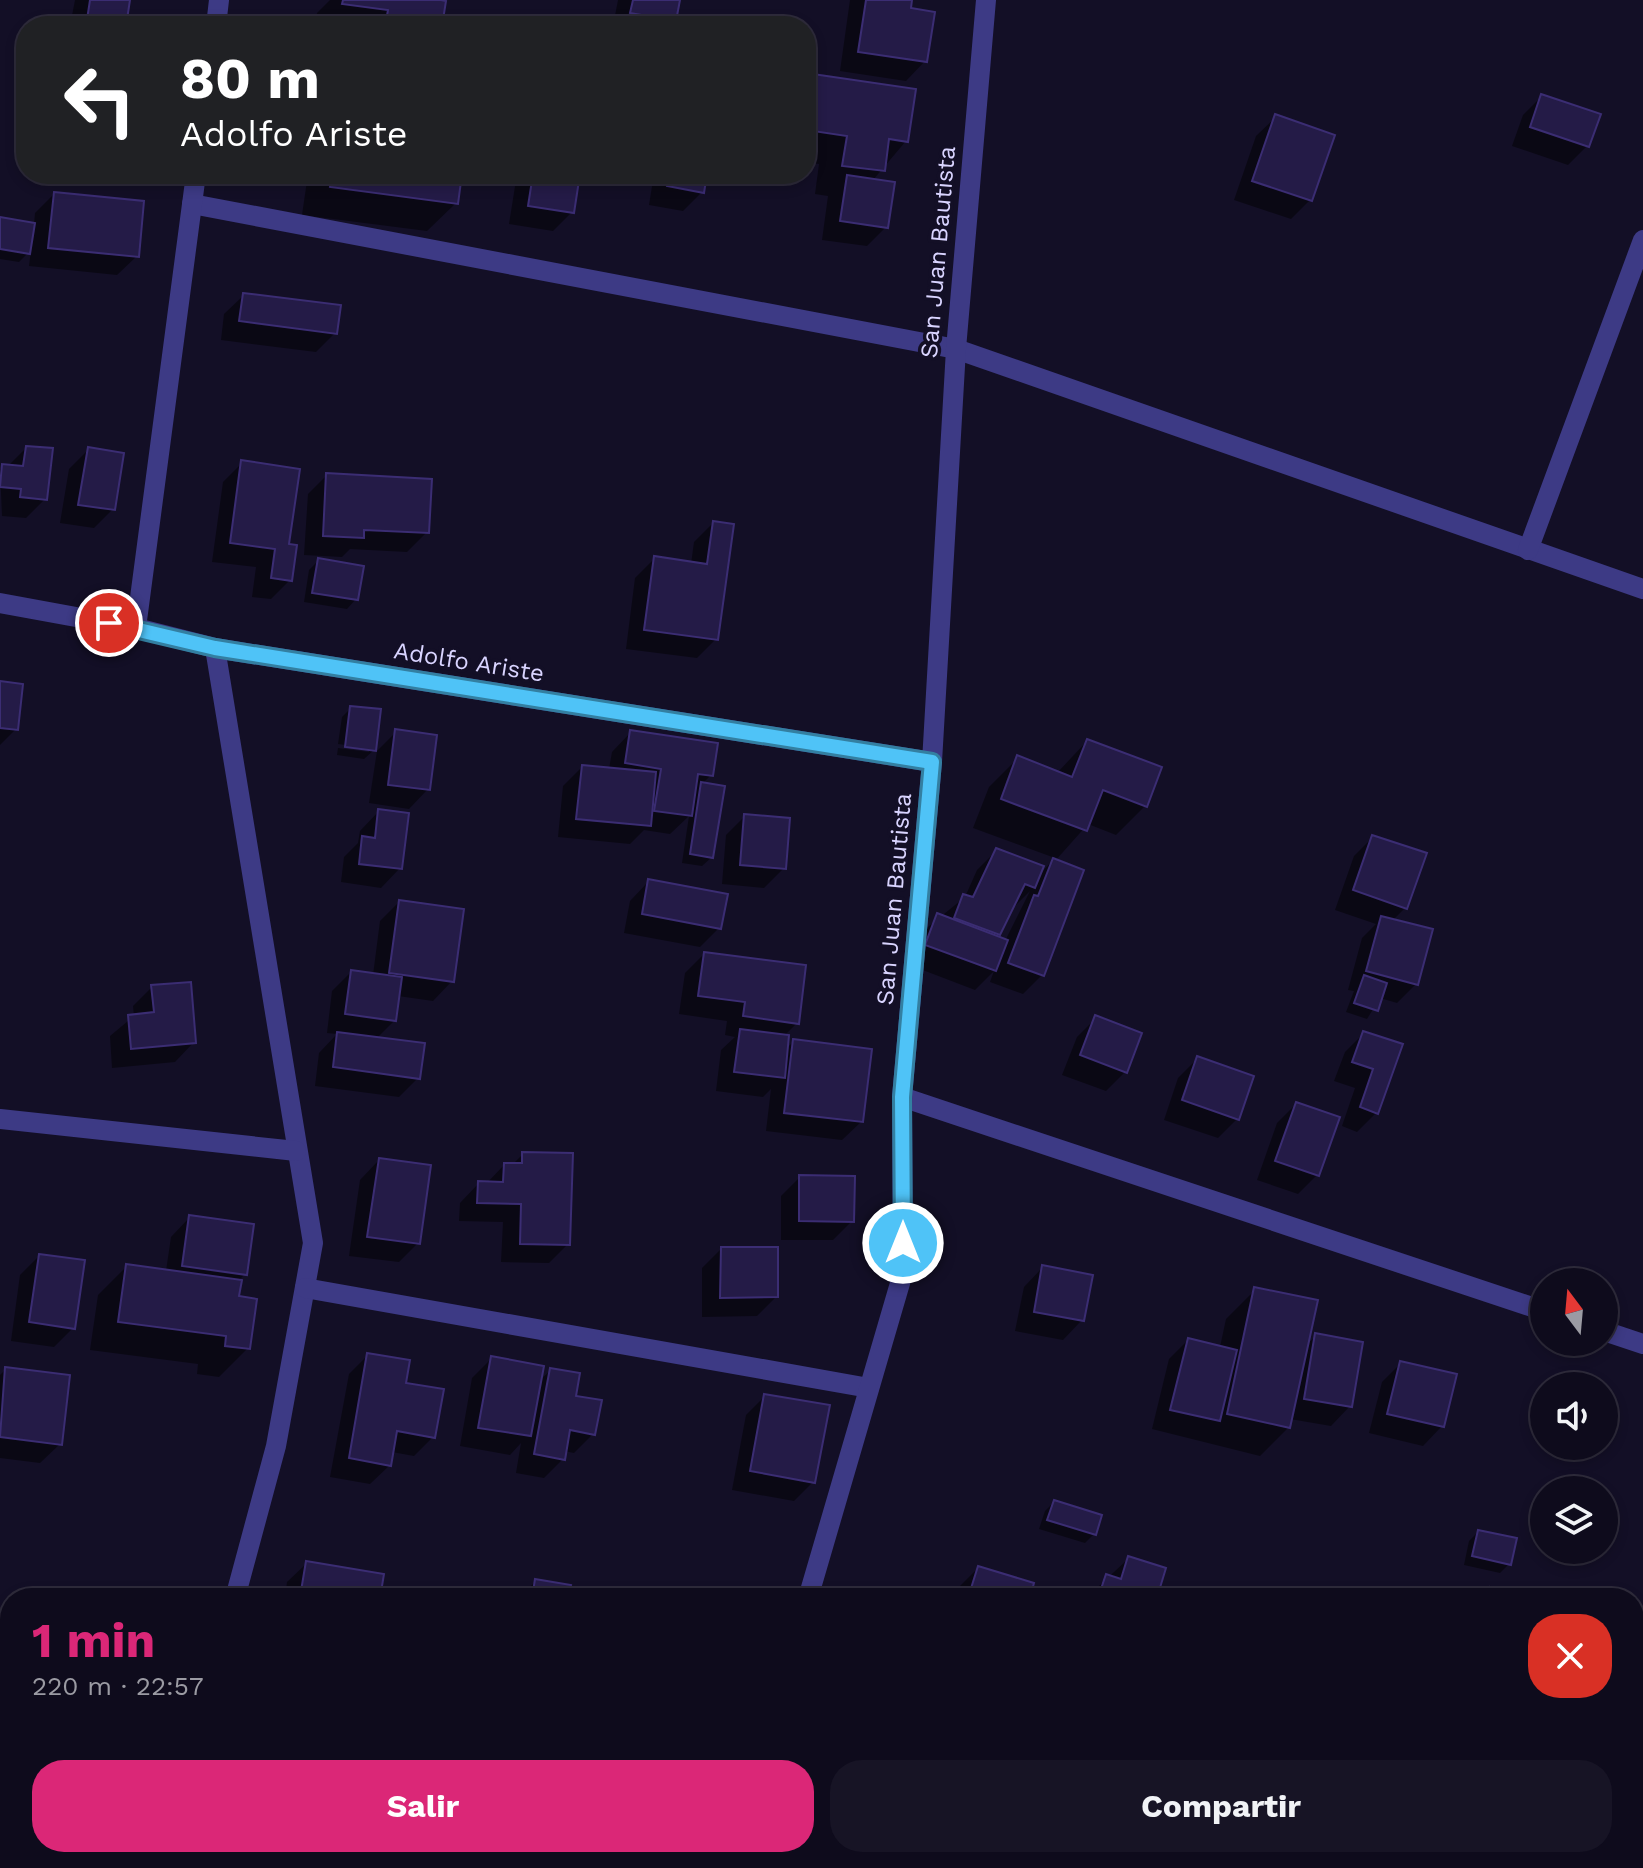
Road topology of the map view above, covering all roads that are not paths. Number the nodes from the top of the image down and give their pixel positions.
1 (986, 0) edge
2 (195, 184) edge
3 (192, 204) junction
4 (1643, 240) edge
5 (956, 349) junction
6 (1528, 550) junction
7 (1643, 589) edge
8 (0, 603) edge
9 (136, 628) junction
10 (215, 648) junction
11 (932, 762) junction
12 (902, 1097) junction
13 (0, 1119) edge
14 (296, 1151) junction
15 (305, 1288) junction
16 (1530, 1306) edge
17 (1618, 1336) edge
18 (1643, 1344) edge
19 (869, 1388) junction
20 (238, 1588) edge
21 (811, 1588) edge

1 - 5 street, San Juan Bautista
2 - 3 street
3 - 5 street
3 - 9 street
4 - 6 street
5 - 6 street
5 - 11 street, San Juan Bautista
6 - 7 street
8 - 9 street, Adolfo Ariste
9 - 10 street, Adolfo Ariste
10 - 11 street, Adolfo Ariste
10 - 14 street
11 - 12 street, San Juan Bautista
12 - 16 street
12 - 19 street, San Juan Bautista
13 - 14 street
14 - 15 street
15 - 19 street
15 - 20 street
17 - 18 street
19 - 21 street, San Juan Bautista

